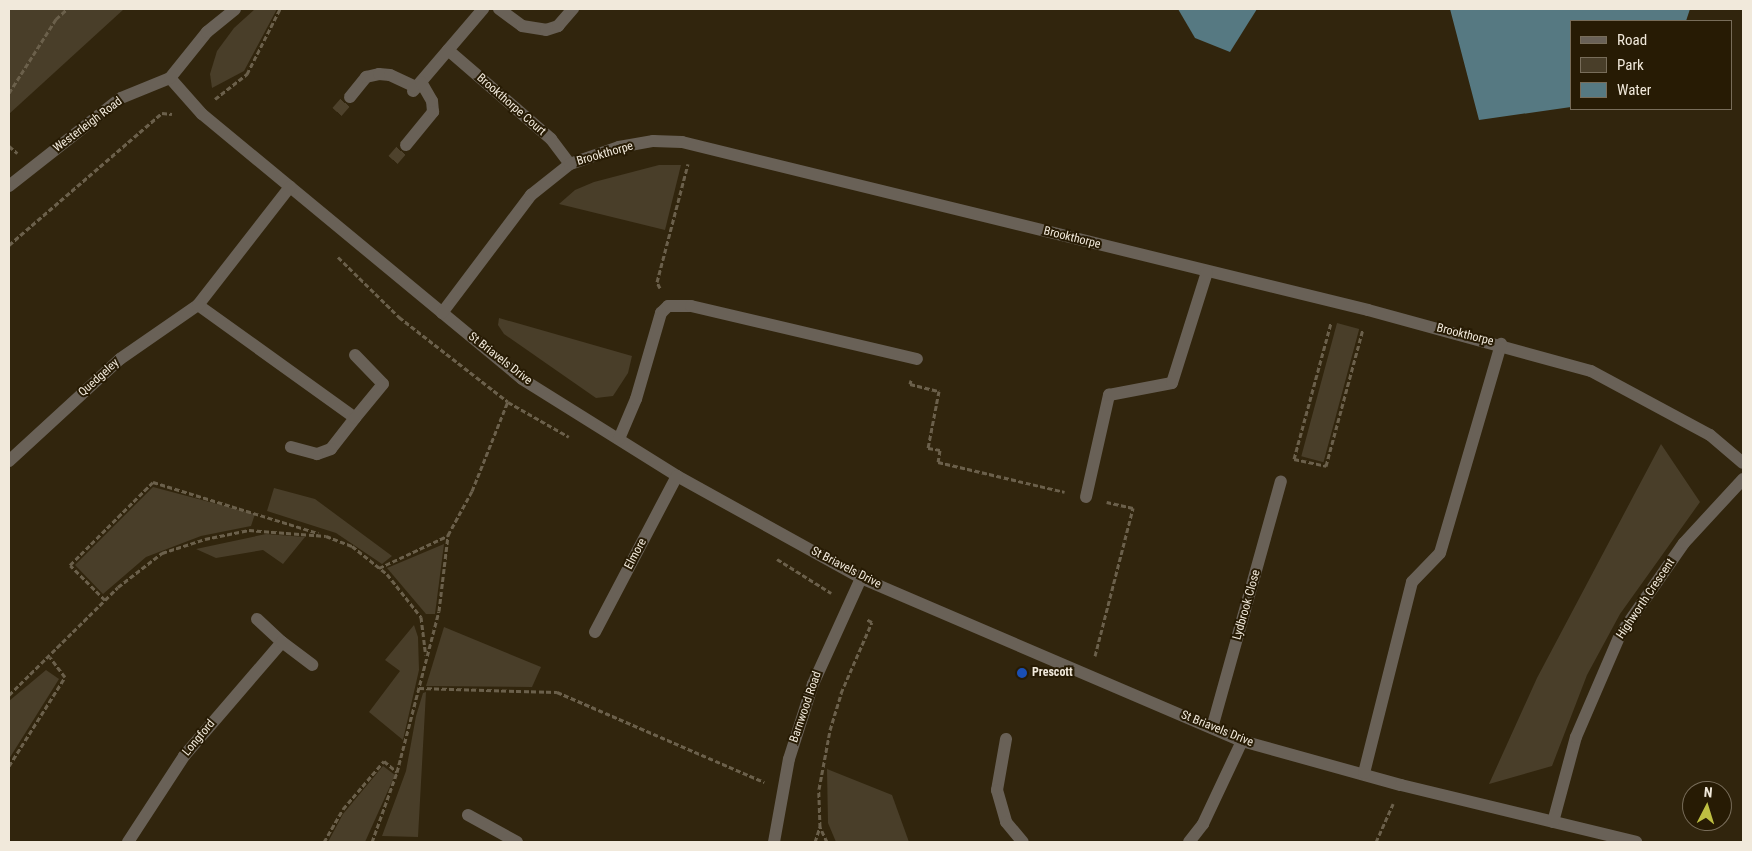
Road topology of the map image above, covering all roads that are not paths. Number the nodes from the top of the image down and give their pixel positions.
1 (235, 9) edge
2 (483, 9) edge
3 (499, 9) edge
4 (573, 9) edge
5 (448, 50) junction
6 (170, 78) junction
7 (417, 87) junction
8 (350, 97) tunnel mouth
9 (406, 145) tunnel mouth
10 (570, 164) junction
11 (9, 186) edge
12 (290, 187) junction
13 (1207, 272) junction
14 (198, 306) junction
15 (442, 313) junction
16 (1501, 344) junction
17 (355, 355) dead end
18 (917, 359) road end
19 (355, 418) junction
20 (619, 439) junction
21 (291, 447) dead end
22 (9, 461) edge
23 (1743, 463) edge
24 (678, 476) junction
25 (1743, 479) edge
26 (1281, 481) road end
27 (1086, 497) road end
28 (861, 578) junction
29 (257, 619) dead end
30 (595, 632) dead end
31 (282, 642) junction
32 (312, 666) dead end
33 (1212, 728) junction
34 (1006, 739) dead end
35 (1242, 741) junction
36 (1364, 773) junction
37 (468, 814) dead end
38 (1553, 822) junction
39 (128, 842) edge
40 (516, 842) edge
41 (774, 842) edge
42 (1023, 842) edge
43 (1189, 842) edge
44 (1636, 842) edge

1 - 6 street, Westerleigh Road
2 - 5 street
3 - 4 street
5 - 7 street
5 - 10 street, Brookthorpe Court
6 - 11 street, Westerleigh Road
6 - 12 street, St Briavels Drive
7 - 8 street
7 - 9 street
10 - 13 street, Brookthorpe
10 - 15 street, Brookthorpe
12 - 14 street, Quedgeley
12 - 15 street, St Briavels Drive
13 - 16 street, Brookthorpe
13 - 27 street
14 - 19 street
14 - 22 street, Quedgeley
15 - 20 street, St Briavels Drive
16 - 23 street, Brookthorpe
16 - 36 street
17 - 19 street
18 - 20 street
19 - 21 street
20 - 24 street, St Briavels Drive
24 - 28 street, St Briavels Drive
24 - 30 street, Elmore
25 - 38 street, Highworth Crescent
26 - 33 street, Lydbrook Close
28 - 33 street, St Briavels Drive
28 - 41 street, Barnwood Road
29 - 31 street
31 - 32 street
31 - 39 street, Longford
33 - 35 street, St Briavels Drive
34 - 42 street
35 - 36 street, St Briavels Drive
35 - 43 street
36 - 38 street, St Briavels Drive
37 - 40 street
38 - 44 street, St Briavels Drive

